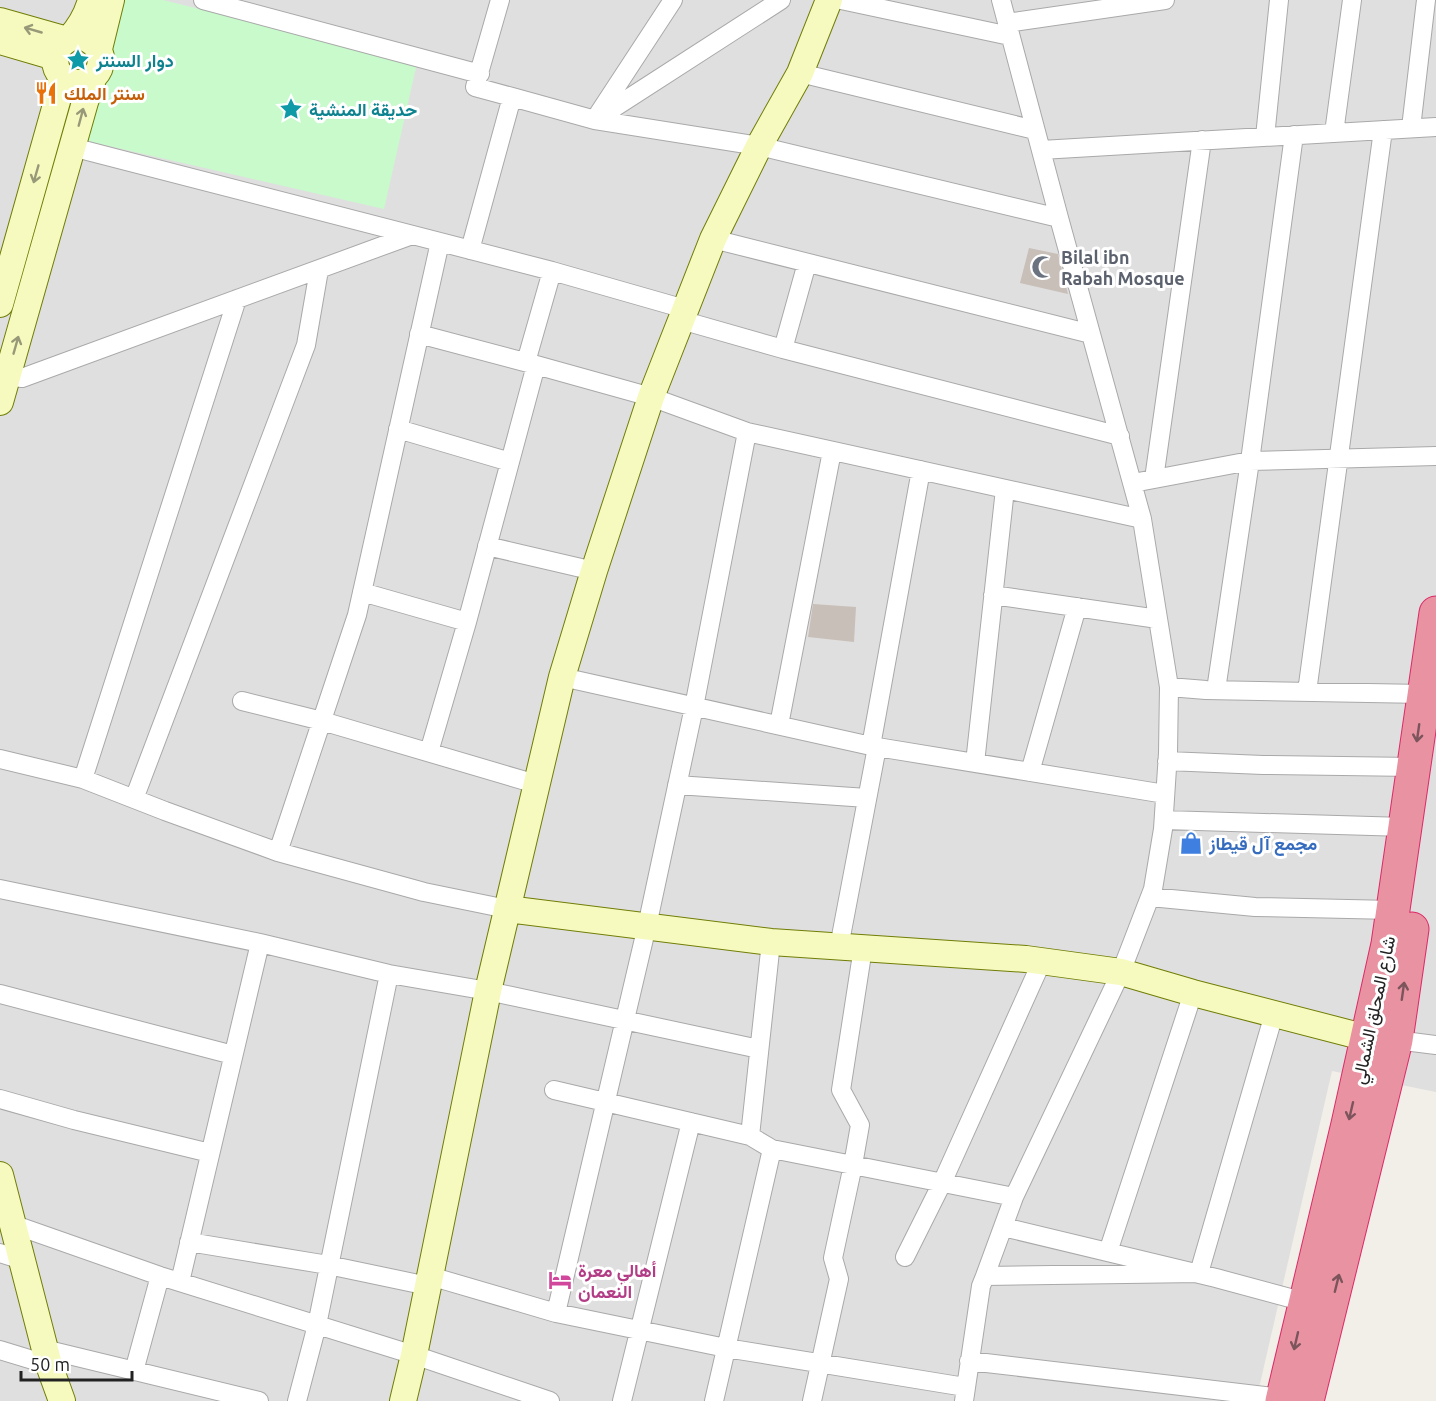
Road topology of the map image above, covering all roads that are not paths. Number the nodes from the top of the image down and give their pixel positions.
1 (91, 0) edge
2 (111, 0) edge
3 (203, 0) edge
4 (500, 0) edge
5 (674, 0) edge
6 (781, 0) edge
7 (829, 0) edge
8 (841, 0) edge
9 (1001, 0) edge
10 (1165, 0) edge
11 (1279, 0) edge
12 (1353, 0) edge
13 (1426, 0) edge
14 (0, 21) edge
15 (1009, 29) junction
16 (0, 40) edge
17 (99, 49) junction
18 (63, 53) junction
19 (800, 73) junction
20 (480, 74) junction
21 (93, 79) junction
22 (512, 97) junction
23 (595, 120) junction
24 (1436, 127) edge
25 (1411, 128) junction
26 (1035, 130) junction
27 (1383, 130) junction
28 (1334, 133) junction
29 (1294, 135) junction
30 (1265, 137) junction
31 (1202, 140) junction
32 (759, 146) junction
33 (72, 147) junction
34 (1041, 150) junction
35 (1059, 218) junction
36 (412, 235) junction
37 (713, 239) junction
38 (440, 242) junction
39 (470, 250) junction
40 (807, 263) junction
41 (319, 270) junction
42 (552, 272) junction
43 (237, 299) junction
44 (0, 304) edge
45 (683, 315) junction
46 (420, 334) junction
47 (1091, 334) junction
48 (783, 349) junction
49 (531, 363) junction
50 (7, 376) junction
51 (651, 397) junction
52 (0, 402) edge
53 (398, 429) junction
54 (747, 432) junction
55 (1120, 436) junction
56 (832, 451) junction
57 (1436, 456) edge
58 (1338, 459) junction
59 (1250, 461) junction
60 (510, 462) junction
61 (921, 470) junction
62 (1154, 479) junction
63 (1133, 483) junction
64 (1005, 489) junction
65 (1142, 519) junction
66 (487, 546) junction
67 (594, 571) junction
68 (362, 592) junction
69 (993, 595) junction
70 (1077, 607) junction
71 (1436, 613) edge
72 (1158, 619) junction
73 (467, 622) junction
74 (562, 677) junction
75 (1168, 687) junction
76 (1216, 690) junction
77 (1307, 692) junction
78 (1424, 694) junction
79 (242, 701) dead end
80 (693, 707) junction
81 (322, 721) junction
82 (779, 725) junction
83 (874, 746) junction
84 (429, 752) junction
85 (0, 759) edge
86 (1167, 761) junction
87 (975, 763) junction
88 (1425, 766) edge
89 (1030, 772) junction
90 (83, 778) junction
91 (537, 784) junction
92 (677, 785) junction
93 (1165, 794) junction
94 (867, 798) junction
95 (134, 799) junction
96 (1164, 820) junction
97 (1405, 827) junction
98 (279, 852) junction
99 (0, 889) edge
100 (1150, 897) junction
101 (507, 909) junction
102 (1393, 910) junction
103 (647, 926) junction
104 (771, 942) junction
105 (260, 943) junction
106 (851, 947) junction
107 (1042, 961) junction
108 (1121, 972) junction
109 (389, 974) junction
110 (488, 991) junction
111 (1193, 993) junction
112 (0, 994) edge
113 (1274, 1014) junction
114 (625, 1020) junction
115 (1381, 1039) junction
116 (1436, 1045) edge
117 (759, 1049) junction
118 (234, 1055) junction
119 (554, 1090) dead end
120 (0, 1099) edge
121 (606, 1101) junction
122 (691, 1122) junction
123 (750, 1136) junction
124 (772, 1149) junction
125 (210, 1153) junction
126 (853, 1165) junction
127 (0, 1175) edge
128 (942, 1183) junction
129 (1014, 1197) junction
130 (12, 1224) junction
131 (1003, 1227) junction
132 (189, 1242) junction
133 (1108, 1252) junction
134 (11, 1256) edge
135 (904, 1257) dead end
136 (328, 1265) junction
137 (1199, 1274) junction
138 (160, 1276) junction
139 (985, 1276) junction
140 (429, 1281) junction
141 (180, 1282) junction
142 (1305, 1302) junction
143 (556, 1312) junction
144 (316, 1325) junction
145 (640, 1330) junction
146 (726, 1348) junction
147 (2, 1354) edge
148 (414, 1355) junction
149 (46, 1357) junction
150 (969, 1361) junction
151 (820, 1363) junction
152 (134, 1371) junction
153 (964, 1394) edge
154 (1290, 1400) edge
155 (62, 1401) edge
156 (259, 1401) edge
157 (297, 1401) edge
158 (403, 1401) edge
159 (550, 1401) edge
160 (622, 1401) edge
161 (714, 1401) edge
162 (812, 1401) edge

1 - 18 street
2 - 17 street
3 - 20 street
4 - 20 street
5 - 23 street
6 - 23 street
7 - 19 street
8 - 15 street
9 - 15 street
10 - 15 street
11 - 30 street
12 - 28 street
13 - 25 street
18 -> 14 street
15 - 26 street
16 - 18 street
17 - 18 street
17 - 21 street
18 - 21 street
18 -> 44 street
19 - 26 street
19 - 32 street
20 - 22 street
33 -> 21 street
22 - 23 street
22 - 39 street
23 - 32 street
24 - 25 street
25 - 27 street
26 - 34 street
27 - 28 street
27 - 58 street
28 - 29 street
29 - 30 street
29 - 59 street
30 - 31 street
31 - 34 street
31 - 62 street
32 - 35 street
32 - 37 street
33 - 36 street
50 -> 33 street
34 - 35 street
35 - 47 street
36 - 38 street
36 - 41 street
37 - 40 street
37 - 45 street
38 - 39 street
38 - 46 street
39 - 42 street
40 - 47 street
40 - 48 street
41 - 43 street
41 - 95 street
42 - 45 street
42 - 49 street
43 - 50 street
43 - 90 street
45 - 48 street
45 - 51 street
46 - 49 street
46 - 53 street
47 - 55 street
48 - 55 street
49 - 51 street
49 - 60 street
50 - 52 street
51 - 54 street
51 - 67 street
53 - 60 street
53 - 68 street
54 - 56 street
54 - 80 street
55 - 63 street
56 - 61 street
56 - 82 street
57 - 58 street
58 - 59 street
58 - 77 street
59 - 62 street
59 - 76 street
60 - 66 street
61 - 64 street
61 - 83 street
62 - 63 street
63 - 65 street
64 - 65 street
64 - 69 street
65 - 72 street
66 - 67 street
66 - 73 street
67 - 74 street
68 - 73 street
68 - 81 street
69 - 70 street
69 - 87 street
70 - 72 street
70 - 89 street
71 - 78 highway, شارع المحلق الشمالي
72 - 75 street
73 - 84 street
74 - 80 street
74 - 91 street
75 - 76 street
75 - 86 street
76 - 77 street
77 - 78 street
78 -> 88 highway, شارع المحلق الشمالي
79 - 81 street
80 - 82 street
80 - 92 street
81 - 84 street
81 - 98 street
82 - 83 street
83 - 87 street
83 - 94 street
84 - 91 street
85 - 90 street
86 - 88 street
86 - 93 street
87 - 89 street
88 - 97 highway, شارع المحلق الشمالي
115 -> 88 highway, شارع المحلق الشمالي
89 - 93 street
90 - 95 street
91 - 101 street
92 - 94 street
92 - 103 street
93 - 96 street
94 - 106 street
95 - 98 street
96 - 97 street
96 - 100 street
97 - 102 highway, شارع المحلق الشمالي
98 - 101 street
99 - 105 street
100 - 102 street
100 - 108 street
101 - 103 street
101 - 110 street
102 - 115 highway, شارع المحلق الشمالي
103 - 104 street
103 - 114 street
104 - 106 street
104 - 117 street
105 - 109 street
105 - 118 street
106 - 107 street
106 - 126 street
107 - 108 street
107 - 128 street
108 - 111 street
108 - 129 street
109 - 110 street
109 - 136 street
110 - 114 street
110 - 140 street
111 - 113 street
111 - 133 street
112 - 118 street
113 - 115 street
113 - 137 street
114 - 117 street
114 - 121 street
115 - 116 street
115 -> 142 highway, شارع المحلق الشمالي
154 -> 115 highway, شارع المحلق الشمالي
117 - 123 street
118 - 125 street
119 - 121 street
120 - 125 street
121 - 122 street
121 - 143 street
122 - 123 street
122 - 145 street
123 - 124 street
124 - 126 street
124 - 146 street
125 - 132 street
126 - 128 street
126 - 151 street
127 - 130 street
128 - 129 street
128 - 135 street
129 - 131 street
130 - 134 street
130 - 138 street
131 - 133 street
131 - 139 street
132 - 136 street
132 - 141 street
133 - 137 street
134 - 149 street
136 - 140 street
136 - 144 street
137 - 139 street
137 - 142 street
138 - 141 street
138 - 152 street
139 - 150 street
140 - 143 street
140 - 148 street
141 - 144 street
142 -> 154 highway, شارع المحلق الشمالي
143 - 145 street
144 - 148 street
144 - 157 street
145 - 146 street
145 - 160 street
146 - 151 street
146 - 161 street
147 - 149 street
148 - 158 street
148 - 159 street
149 - 152 street
149 - 155 street
150 - 153 street
150 - 154 street
151 - 153 street
151 - 162 street
152 - 156 street

